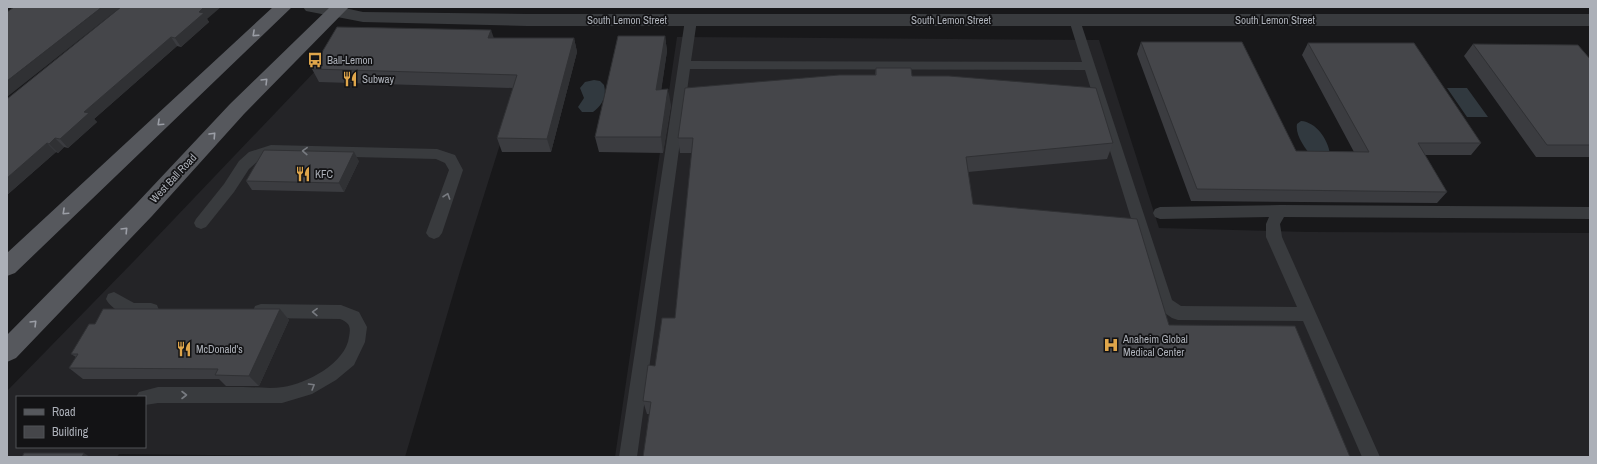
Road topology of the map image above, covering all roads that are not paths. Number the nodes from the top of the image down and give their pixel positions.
1 (283, 7) edge
2 (312, 7) edge
3 (338, 9) edge
4 (1559, 13) edge
5 (691, 20) junction
6 (1075, 20) junction
7 (1590, 20) edge
8 (685, 65) junction
9 (1090, 66) junction
10 (1280, 211) junction
11 (1590, 213) edge
12 (1160, 214) dead end
13 (201, 224) dead end
14 (434, 233) dead end
15 (7, 268) edge
16 (114, 299) dead end
17 (163, 310) edge
18 (248, 311) edge
19 (1308, 314) junction
20 (7, 351) edge
21 (146, 397) edge
22 (628, 457) edge
23 (1371, 457) edge

1 -> 15 main road
2 - 3 street, South Lemon Street
3 - 5 street, South Lemon Street
20 -> 3 main road, West Ball Road
4 - 6 street, South Lemon Street
4 - 7 street, South Lemon Street
5 - 6 street, South Lemon Street
5 - 8 lane
6 - 9 lane
8 - 9 lane
8 - 22 lane
9 - 19 lane
10 - 11 lane
10 - 12 lane
10 - 19 lane
14 -> 13 lane
16 - 17 lane
21 -> 18 lane
19 - 23 lane

